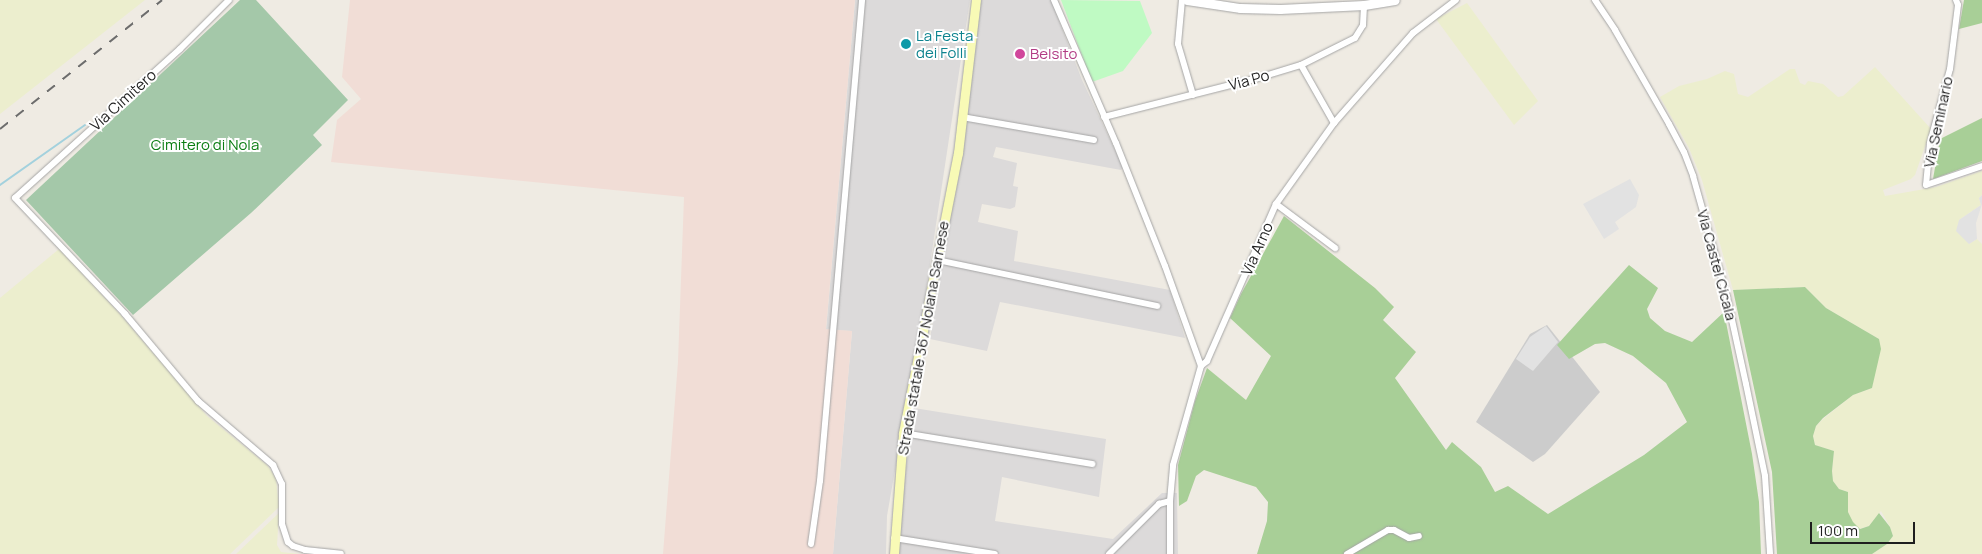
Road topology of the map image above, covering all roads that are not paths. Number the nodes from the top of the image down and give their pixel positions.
1 (229, 0) edge
2 (862, 0) edge
3 (976, 0) edge
4 (1054, 0) edge
5 (1182, 0) edge
6 (1187, 0) edge
7 (1395, 0) edge
8 (1456, 0) edge
9 (1595, 0) edge
10 (1956, 0) edge
11 (1364, 5) junction
12 (1301, 65) junction
13 (1193, 95) junction
14 (962, 117) junction
15 (1104, 117) junction
16 (1334, 123) junction
17 (1094, 140) dead end
18 (1982, 166) edge
19 (1276, 204) junction
20 (1335, 248) dead end
21 (937, 260) junction
22 (1157, 306) dead end
23 (1201, 366) junction
24 (903, 434) junction
25 (1092, 464) dead end
26 (1170, 501) junction
27 (1419, 536) dead end
28 (894, 538) junction
29 (811, 544) dead end
30 (341, 554) edge
31 (894, 554) edge
32 (995, 554) edge
33 (1109, 554) edge
34 (1170, 554) edge
35 (1347, 554) edge
36 (1770, 554) edge

1 - 30 street, Via Cimitero
2 - 29 street
3 - 14 main road, Strada statale 367 Nolana Sarnese
4 - 15 street
5 - 13 street
6 - 11 street
7 - 11 street
8 - 16 street, Via Arno
9 - 36 street, Via Castel Cicala
10 - 18 street, Via Seminario
11 - 12 street, Via Po
12 - 13 street, Via Po
12 - 16 street
13 - 15 street, Via Po
14 - 17 street
14 - 21 main road, Strada statale 367 Nolana Sarnese
15 - 23 street
16 - 19 street, Via Arno
19 - 20 street
19 - 23 street, Via Arno
21 - 22 street
21 - 24 main road, Strada statale 367 Nolana Sarnese
23 - 26 street, Via Arno
24 - 25 street
24 - 28 main road, Strada statale 367 Nolana Sarnese
26 - 33 street
26 - 34 street, Via Arno
27 - 35 street
28 - 31 main road, Strada statale 367 Nolana Sarnese
28 - 32 street

